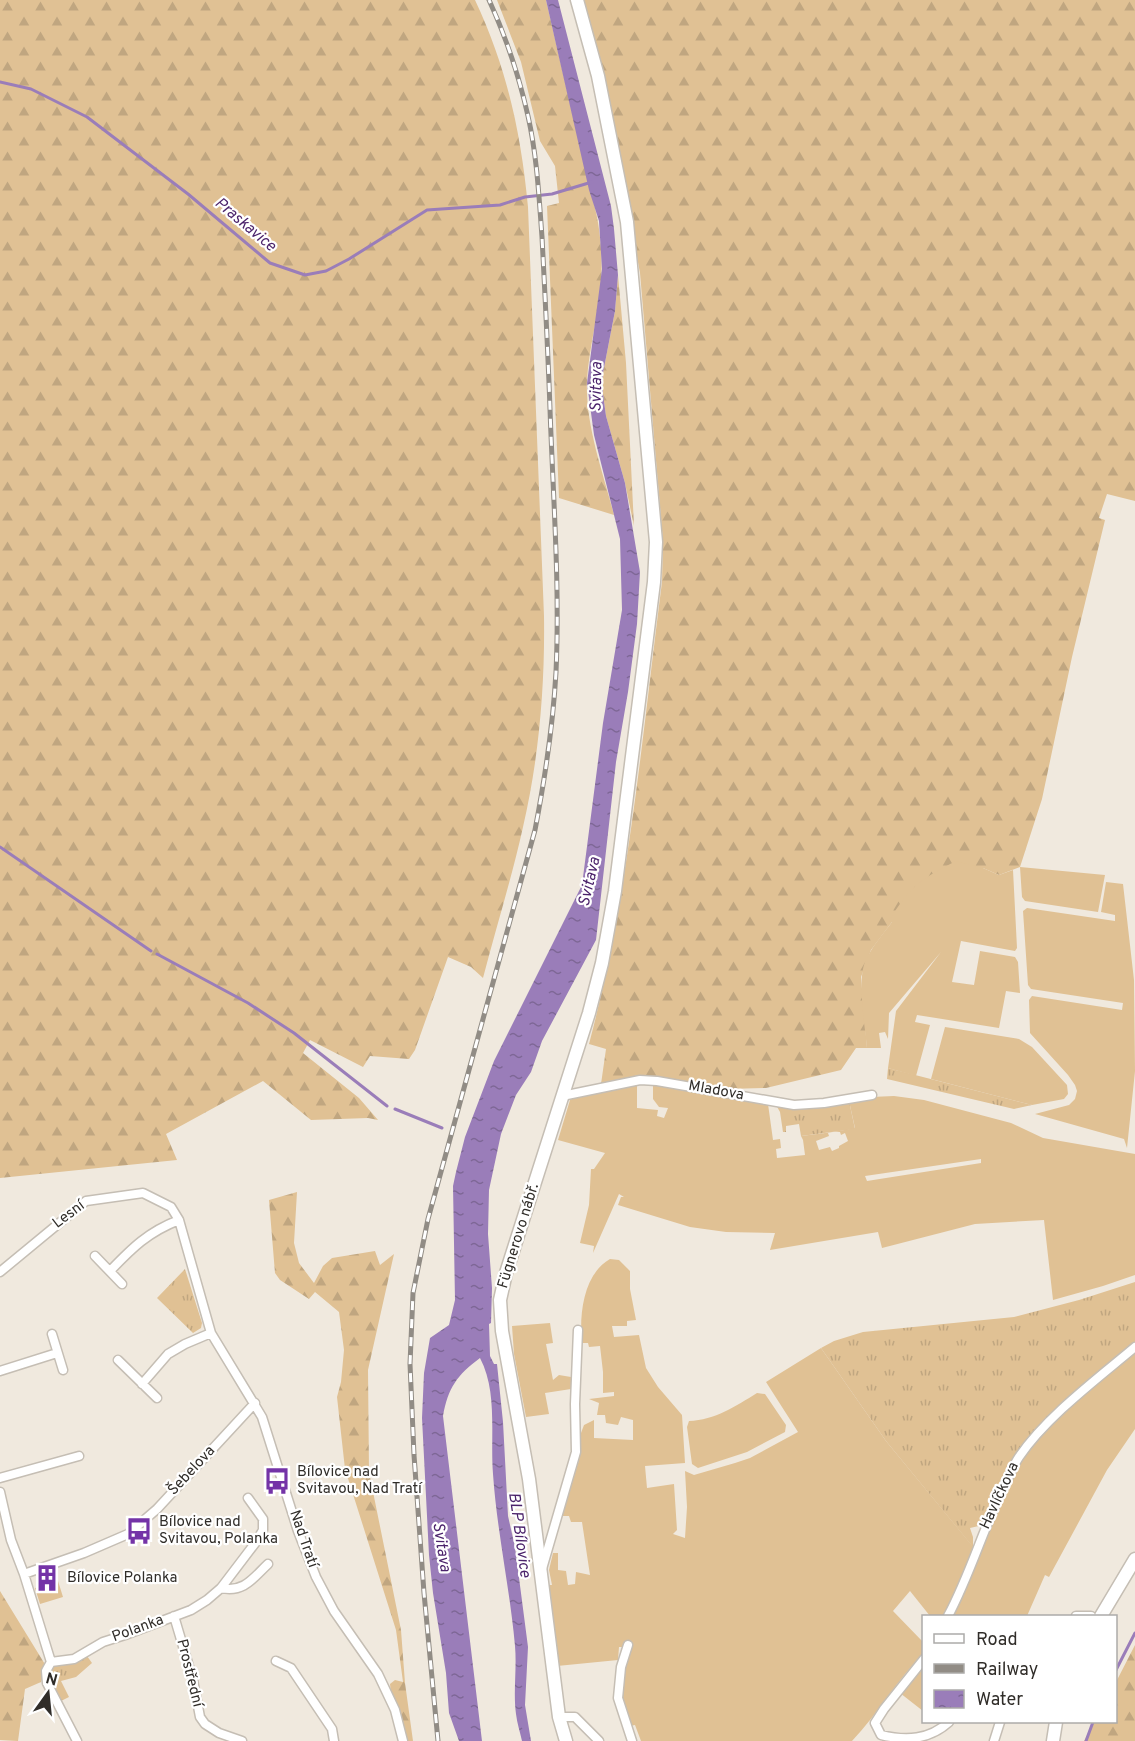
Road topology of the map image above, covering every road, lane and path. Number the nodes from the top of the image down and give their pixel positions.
1 (578, 0) edge
2 (872, 1095) dead end
3 (562, 1096) junction
4 (179, 1220) junction
5 (95, 1256) dead end
6 (110, 1271) junction
7 (0, 1272) edge
8 (122, 1284) dead end
9 (578, 1330) dead end
10 (211, 1333) junction
11 (51, 1334) dead end
12 (1135, 1347) edge
13 (57, 1353) junction
14 (118, 1360) dead end
15 (63, 1370) dead end
16 (0, 1371) edge
17 (142, 1384) junction
18 (157, 1398) dead end
19 (255, 1403) junction
20 (79, 1456) dead end
21 (0, 1478) edge
22 (0, 1492) edge
23 (248, 1498) dead end
24 (1135, 1559) edge
25 (268, 1564) dead end
26 (542, 1570) junction
27 (24, 1574) junction
28 (221, 1588) junction
29 (949, 1615) edge
30 (1102, 1615) edge
31 (174, 1616) junction
32 (628, 1645) dead end
33 (276, 1661) dead end
34 (922, 1661) edge
35 (51, 1662) junction
36 (559, 1716) junction
37 (949, 1723) edge
38 (1000, 1723) edge
39 (1056, 1723) edge
40 (633, 1740) edge
41 (77, 1741) edge
42 (242, 1741) edge
43 (334, 1741) edge
44 (403, 1741) edge
45 (566, 1741) edge
46 (599, 1741) edge
47 (994, 1741) edge
48 (1053, 1741) edge

1 - 3 street, Fügnerovo nábř.
2 - 3 street, Mladova
3 - 26 street, Fügnerovo nábř.
4 - 6 street
4 - 7 street, Lesní
4 - 10 street, Nad Tratí
5 - 6 street
6 - 8 street
9 - 26 street, Fügnerovo nábř.
10 - 17 street
10 - 19 street, Nad Tratí
11 - 13 street
12 - 29 street, Havlíčkova
13 - 15 street
13 - 16 street
14 - 17 street
17 - 18 street
19 - 27 street, Šebelova
19 - 44 street, Nad Tratí
20 - 21 street
22 - 27 street
23 - 28 street, Polanka
24 - 30 street
25 - 28 street, Polanka
26 - 36 street, Fügnerovo nábř.
27 - 35 street
28 - 31 street, Polanka
31 - 35 street, Polanka
31 - 42 street, Prostřední
32 - 40 street
33 - 43 street
34 - 37 street
35 - 41 street
36 - 45 street, Fügnerovo nábř.
36 - 46 street
38 - 47 street
39 - 48 street

